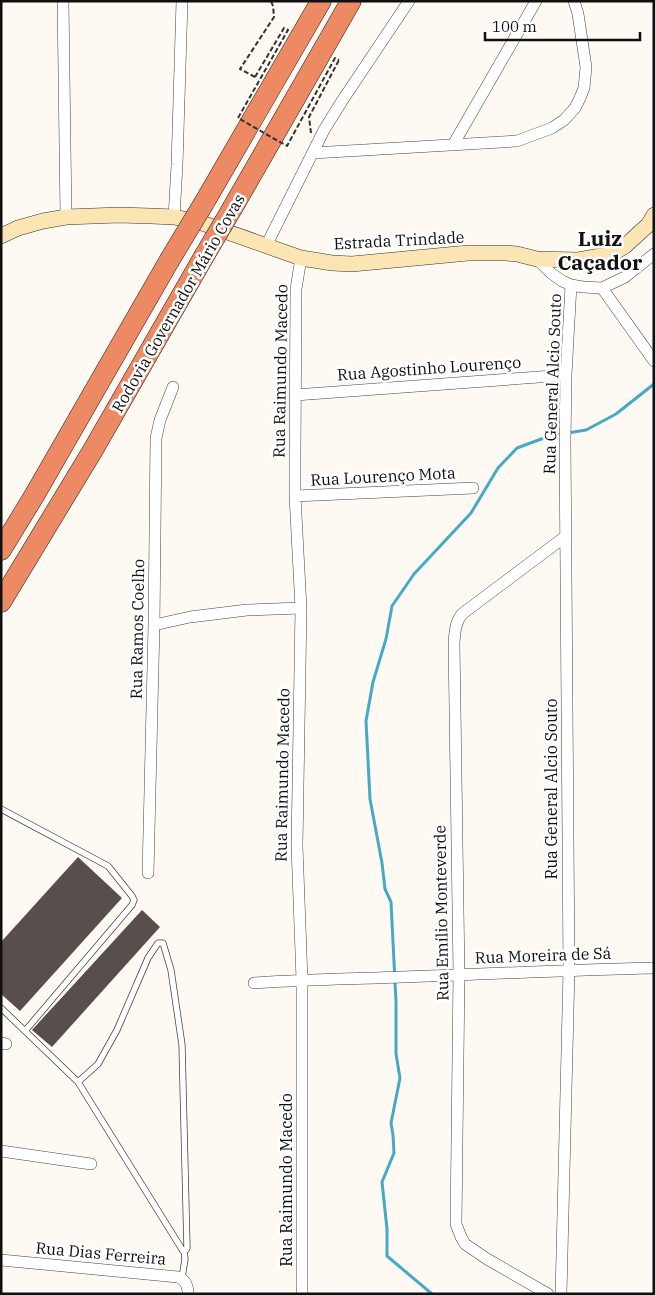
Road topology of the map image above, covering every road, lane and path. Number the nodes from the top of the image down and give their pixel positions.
1 (63, 1) edge
2 (182, 1) edge
3 (271, 1) edge
4 (321, 1) edge
5 (352, 1) edge
6 (409, 1) edge
7 (536, 1) edge
8 (574, 1) edge
9 (453, 145) junction
10 (312, 153) junction
11 (654, 215) edge
12 (66, 217) junction
13 (174, 217) junction
14 (1, 236) edge
15 (266, 246) junction
16 (654, 254) edge
17 (301, 258) junction
18 (537, 259) junction
19 (571, 284) junction
20 (602, 288) junction
21 (654, 361) edge
22 (566, 375) junction
23 (173, 387) dead end
24 (295, 394) junction
25 (473, 488) dead end
26 (295, 496) junction
27 (566, 536) junction
28 (1, 550) edge
29 (1, 602) edge
30 (301, 608) junction
31 (154, 625) junction
32 (1, 809) edge
33 (148, 873) dead end
34 (654, 968) edge
35 (569, 970) junction
36 (459, 974) junction
37 (302, 980) junction
38 (254, 983) dead end
39 (1, 1008) edge
40 (24, 1031) junction
41 (78, 1082) junction
42 (1, 1152) edge
43 (91, 1164) dead end
44 (184, 1251) junction
45 (1, 1260) edge
46 (182, 1278) junction
47 (186, 1293) edge
48 (302, 1294) edge
49 (548, 1294) edge
50 (561, 1294) edge

1 - 12 street
2 - 13 street
3 - 10 path, bridge
4 - 28 highway, Rodovia Governador Mário Covas, bridge
5 - 29 highway, Rodovia Governador Mário Covas, bridge
6 - 10 street
7 - 9 street
8 - 9 street
9 - 10 street
10 - 15 street
11 - 18 street, Estrada Trindade
12 - 13 street, Estrada Trindade
12 - 14 street, Estrada Trindade
13 - 15 street, Estrada Trindade
15 - 17 street, Estrada Trindade
16 - 20 street
17 - 18 street, Estrada Trindade
17 - 24 street, Rua Raimundo Macedo
18 - 19 street
19 - 20 street
19 - 22 street, Rua General Alcio Souto
20 - 21 street
22 - 24 street, Rua Agostinho Lourenço
22 - 27 street, Rua General Alcio Souto
23 - 31 street, Rua Ramos Coelho
24 - 26 street, Rua Raimundo Macedo
25 - 26 street, Rua Lourenço Mota
26 - 30 street, Rua Raimundo Macedo
27 - 35 street, Rua General Alcio Souto
27 - 36 street, Rua Emílio Monteverde
30 - 31 street
30 - 37 street, Rua Raimundo Macedo
31 - 33 street, Rua Ramos Coelho
32 - 40 lane
34 - 35 street, Rua Moreira de Sá
35 - 36 street, Rua Moreira de Sá
35 - 50 street, Rua General Alcio Souto
36 - 37 street, Rua Moreira de Sá
36 - 49 street, Rua Emílio Monteverde
37 - 38 street, Rua Moreira de Sá
37 - 48 street, Rua Raimundo Macedo
39 - 40 lane
40 - 41 lane
41 - 44 lane
41 - 44 lane
42 - 43 street
44 - 46 lane
45 - 46 street, Rua Dias Ferreira
46 - 47 street, Rua Dias Ferreira

